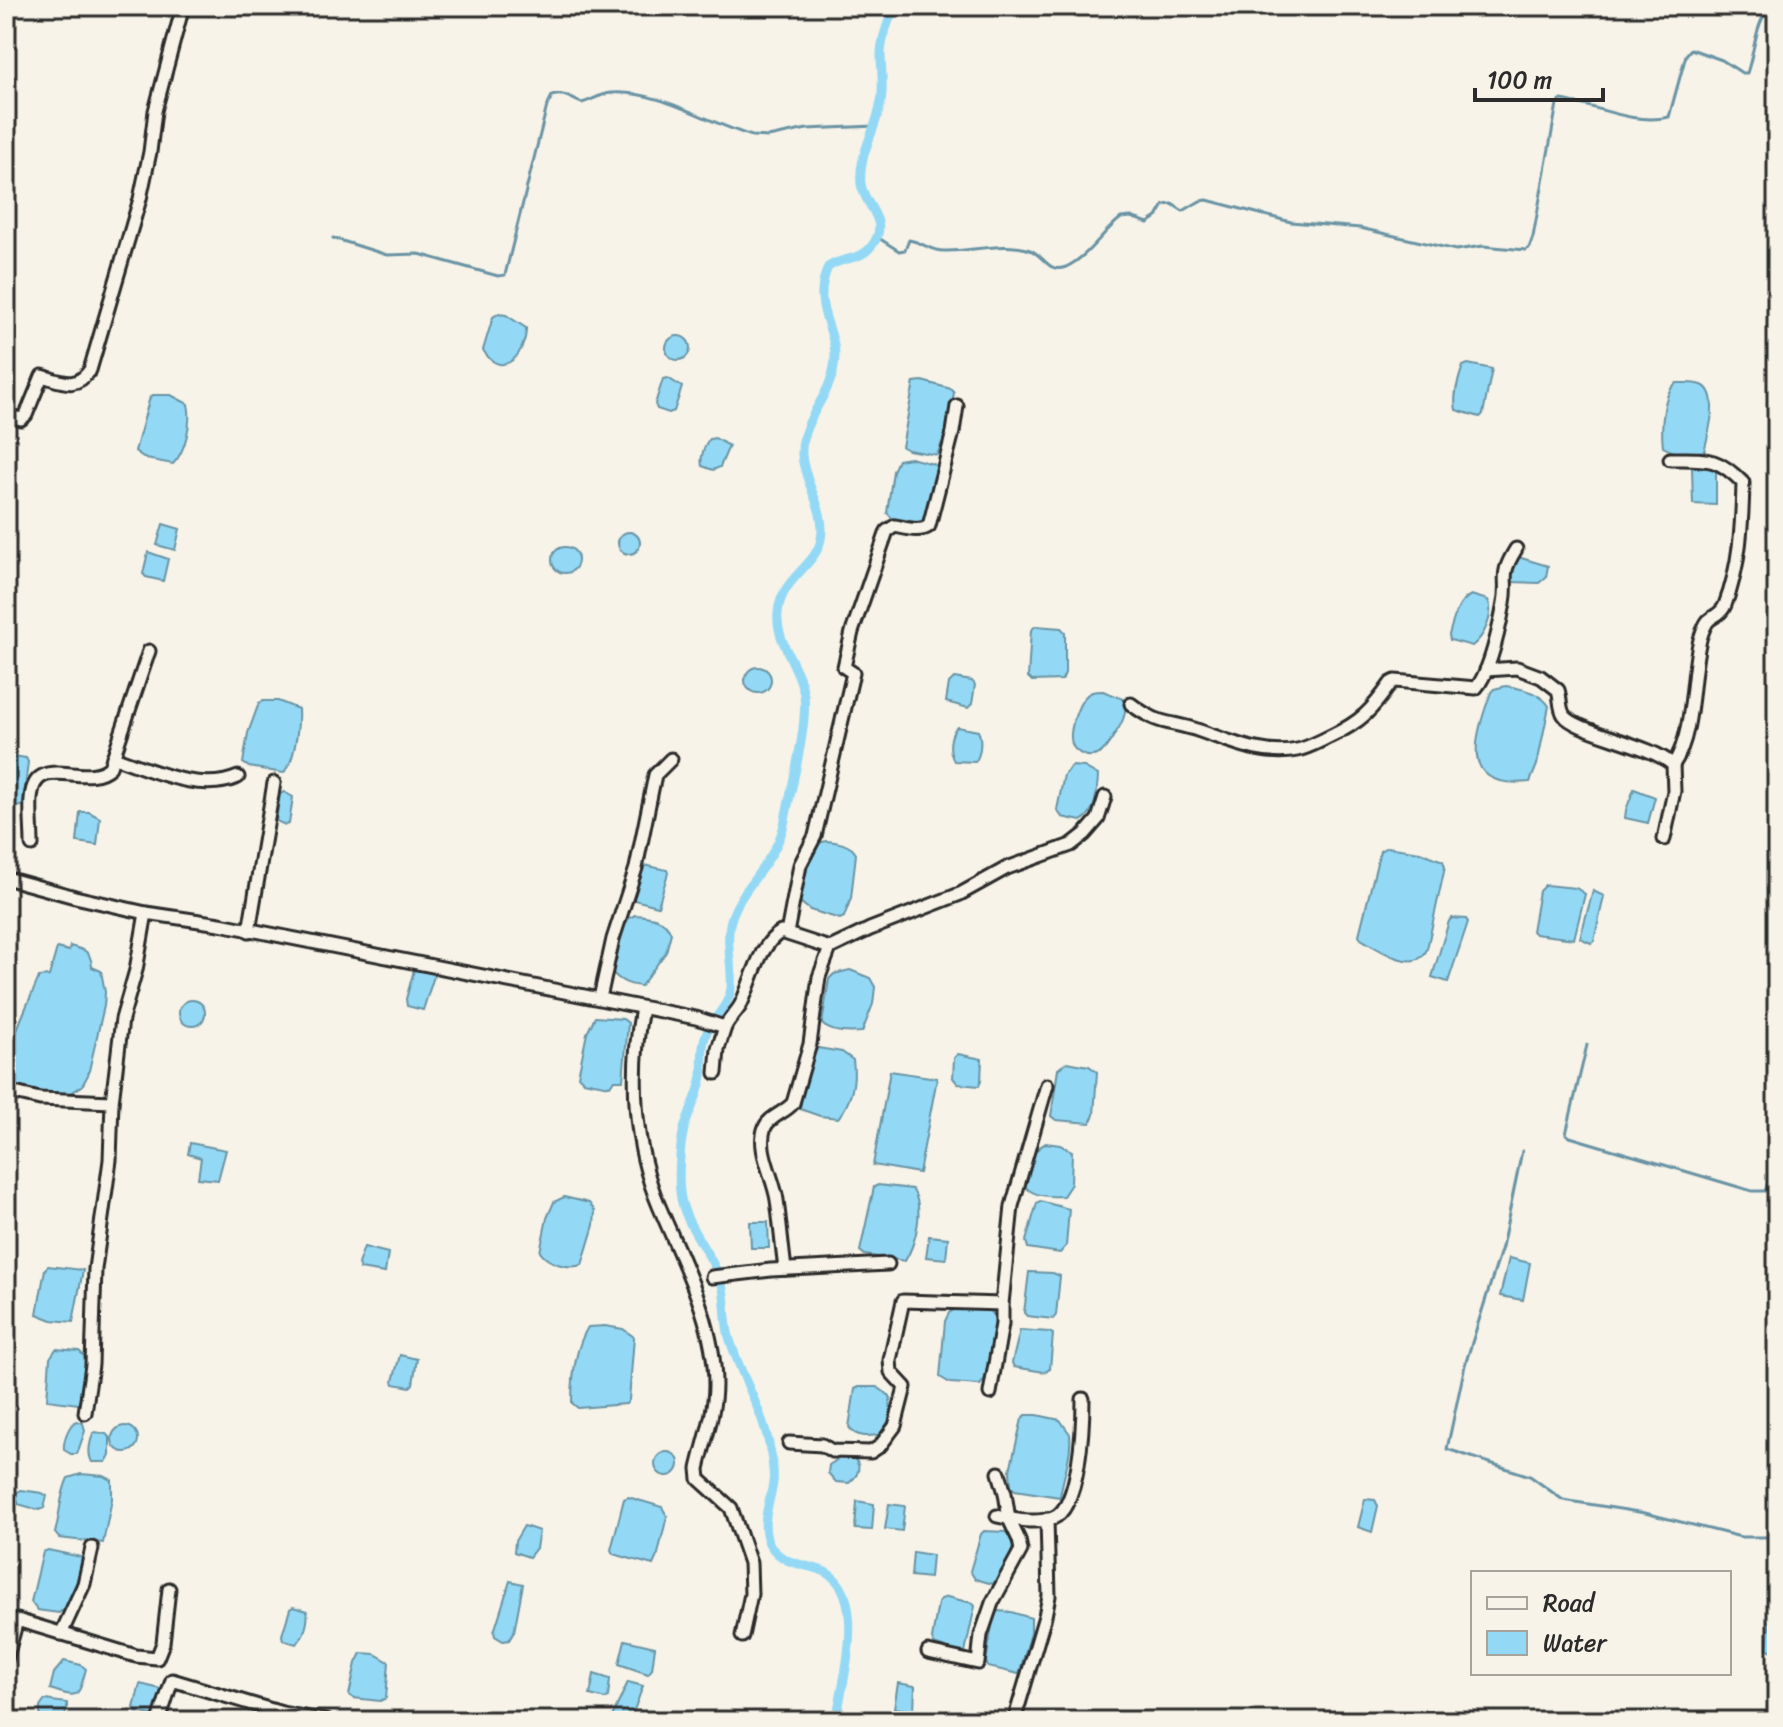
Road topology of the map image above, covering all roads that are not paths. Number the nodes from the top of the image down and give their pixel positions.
1 (183, 6) edge
2 (957, 406) dead end
3 (6, 415) edge
4 (1670, 459) dead end
5 (1516, 549) dead end
6 (149, 651) dead end
7 (1486, 670) junction
8 (1131, 704) dead end
9 (113, 757) junction
10 (671, 759) dead end
11 (1673, 765) junction
12 (238, 777) dead end
13 (274, 783) dead end
14 (1105, 797) dead end
15 (1664, 839) dead end
16 (32, 845) dead end
17 (6, 878) edge
18 (146, 913) junction
19 (249, 931) junction
20 (787, 933) junction
21 (830, 948) junction
22 (600, 998) junction
23 (642, 1008) junction
24 (720, 1025) junction
25 (716, 1073) dead end
26 (1047, 1085) dead end
27 (6, 1091) edge
28 (112, 1102) junction
29 (888, 1264) dead end
30 (785, 1269) junction
31 (712, 1277) dead end
32 (1002, 1304) junction
33 (990, 1393) dead end
34 (1083, 1399) dead end
35 (85, 1413) dead end
36 (789, 1443) dead end
37 (999, 1473) dead end
38 (1003, 1518) junction
39 (1047, 1519) junction
40 (92, 1548) dead end
41 (169, 1589) dead end
42 (61, 1634) junction
43 (742, 1636) dead end
44 (928, 1652) dead end
45 (6, 1660) edge
46 (281, 1717) edge
47 (159, 1721) edge
48 (327, 1721) edge
49 (1014, 1721) edge

1 - 3 street
2 - 20 street
4 - 11 street
5 - 7 street
6 - 9 street
7 - 8 street
7 - 11 street
9 - 12 street
9 - 16 street
10 - 22 street
11 - 15 street
13 - 19 street
14 - 21 street
17 - 18 street
18 - 19 street
18 - 28 street
19 - 22 street
20 - 21 street
20 - 24 street
21 - 30 street
22 - 23 street
23 - 24 street
23 - 43 street
24 - 25 street
26 - 32 street
27 - 28 street
28 - 35 street
29 - 30 street
30 - 31 street
32 - 33 street
32 - 36 street
34 - 39 street
37 - 38 street
38 - 39 street
38 - 44 street
39 - 49 street
40 - 42 street
41 - 42 street
42 - 45 street
46 - 47 street
46 - 48 street

